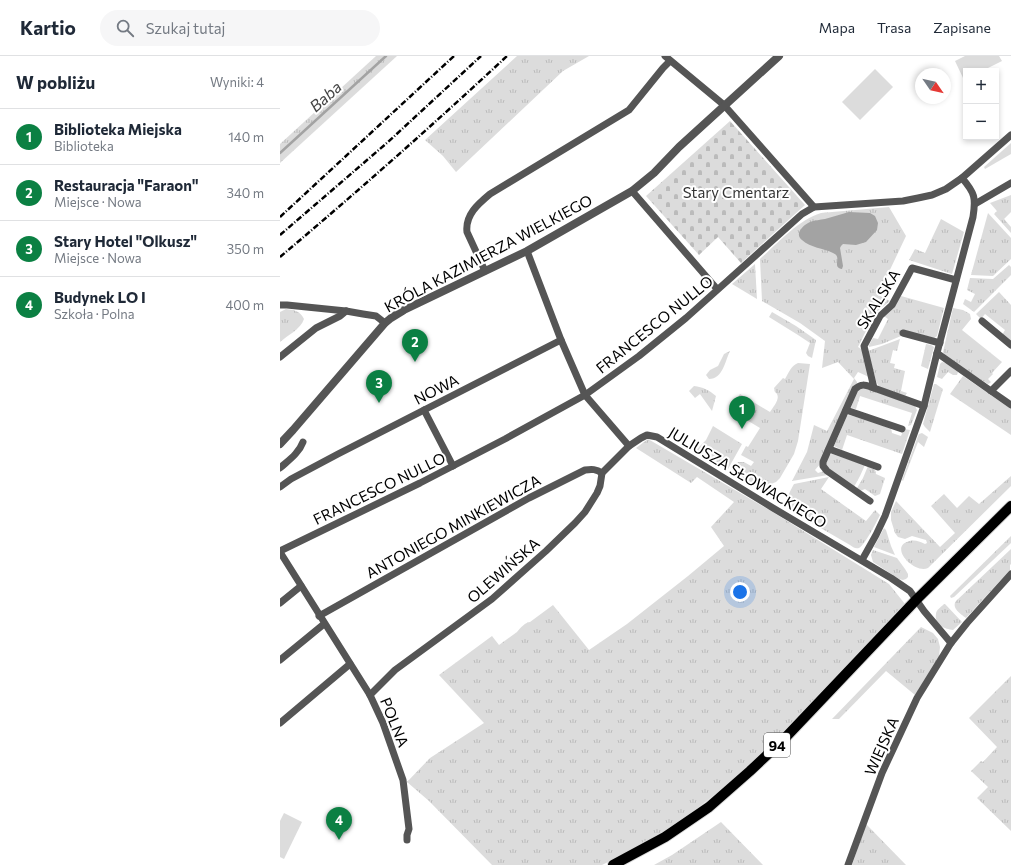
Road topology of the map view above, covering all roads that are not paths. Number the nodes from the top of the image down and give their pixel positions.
1 (779, 56) edge
2 (668, 58) edge
3 (724, 105) junction
4 (1011, 135) edge
5 (962, 178) junction
6 (1011, 183) edge
7 (632, 191) junction
8 (975, 204) junction
9 (814, 207) junction
10 (527, 251) junction
11 (485, 271) junction
12 (956, 280) junction
13 (717, 289) junction
14 (280, 305) edge
15 (346, 311) junction
16 (982, 321) dead end
17 (385, 323) junction
18 (903, 333) dead end
19 (561, 340) junction
20 (940, 343) junction
21 (1011, 344) edge
22 (937, 353) junction
23 (280, 357) edge
24 (1011, 371) edge
25 (874, 388) junction
26 (991, 391) junction
27 (585, 395) junction
28 (1011, 405) edge
29 (924, 406) junction
30 (424, 410) junction
31 (846, 410) junction
32 (902, 429) dead end
33 (303, 442) dead end
34 (280, 444) edge
35 (629, 446) junction
36 (829, 449) junction
37 (453, 466) junction
38 (878, 467) dead end
39 (280, 468) edge
40 (602, 472) junction
41 (280, 487) edge
42 (870, 501) dead end
43 (1011, 506) edge
44 (280, 552) edge
45 (862, 560) junction
46 (1011, 574) edge
47 (301, 586) junction
48 (916, 600) junction
49 (280, 603) edge
50 (319, 616) junction
51 (324, 624) junction
52 (951, 642) junction
53 (280, 660) edge
54 (350, 664) junction
55 (370, 694) junction
56 (280, 723) edge
57 (407, 840) dead end
58 (613, 865) edge
59 (848, 865) edge

1 - 3 street, KRÓLA KAZIMIERZA WIELKIEGO
2 - 3 street
2 - 11 street
3 - 7 street, KRÓLA KAZIMIERZA WIELKIEGO
3 - 9 street
4 - 5 street, FRANCESCO NULLO
5 - 8 street
5 - 9 street, FRANCESCO NULLO
6 - 8 street
7 - 10 street, KRÓLA KAZIMIERZA WIELKIEGO
7 - 13 street
8 - 12 street
9 - 13 street, FRANCESCO NULLO
10 - 11 street, KRÓLA KAZIMIERZA WIELKIEGO
10 - 19 street
11 - 17 street, KRÓLA KAZIMIERZA WIELKIEGO
12 - 20 street
12 - 25 street, SKALSKA
13 - 27 street, FRANCESCO NULLO
14 - 15 street
15 - 17 street
15 - 23 street
16 - 21 street
17 - 34 street, KRÓLA KAZIMIERZA WIELKIEGO
18 - 20 street
19 - 27 street
19 - 30 street, NOWA
20 - 22 street
22 - 26 street
22 - 29 street
24 - 26 street
25 - 29 street
25 - 31 street
26 - 28 street
27 - 35 street
27 - 37 street, FRANCESCO NULLO
29 - 45 street
30 - 37 street
30 - 41 street, NOWA
31 - 32 street
31 - 36 street
33 - 39 street
35 - 40 street
35 - 45 street, JULIUSZA SŁOWACKIEGO
36 - 38 street
36 - 42 street
37 - 44 street, FRANCESCO NULLO
40 - 50 street, ANTONIEGO MINKIEWICZA
40 - 55 street, OLEWIŃSKA
43 - 48 main road, 94
44 - 47 street, POLNA
45 - 48 street, JULIUSZA SŁOWACKIEGO
46 - 52 street, WIEJSKA
47 - 49 street
47 - 50 street, POLNA
48 - 52 street, JULIUSZA SŁOWACKIEGO
48 - 58 main road, 94
50 - 51 street, POLNA
51 - 53 street
51 - 54 street, POLNA
52 - 59 street, WIEJSKA
54 - 55 street, POLNA
54 - 56 street
55 - 57 street, POLNA

